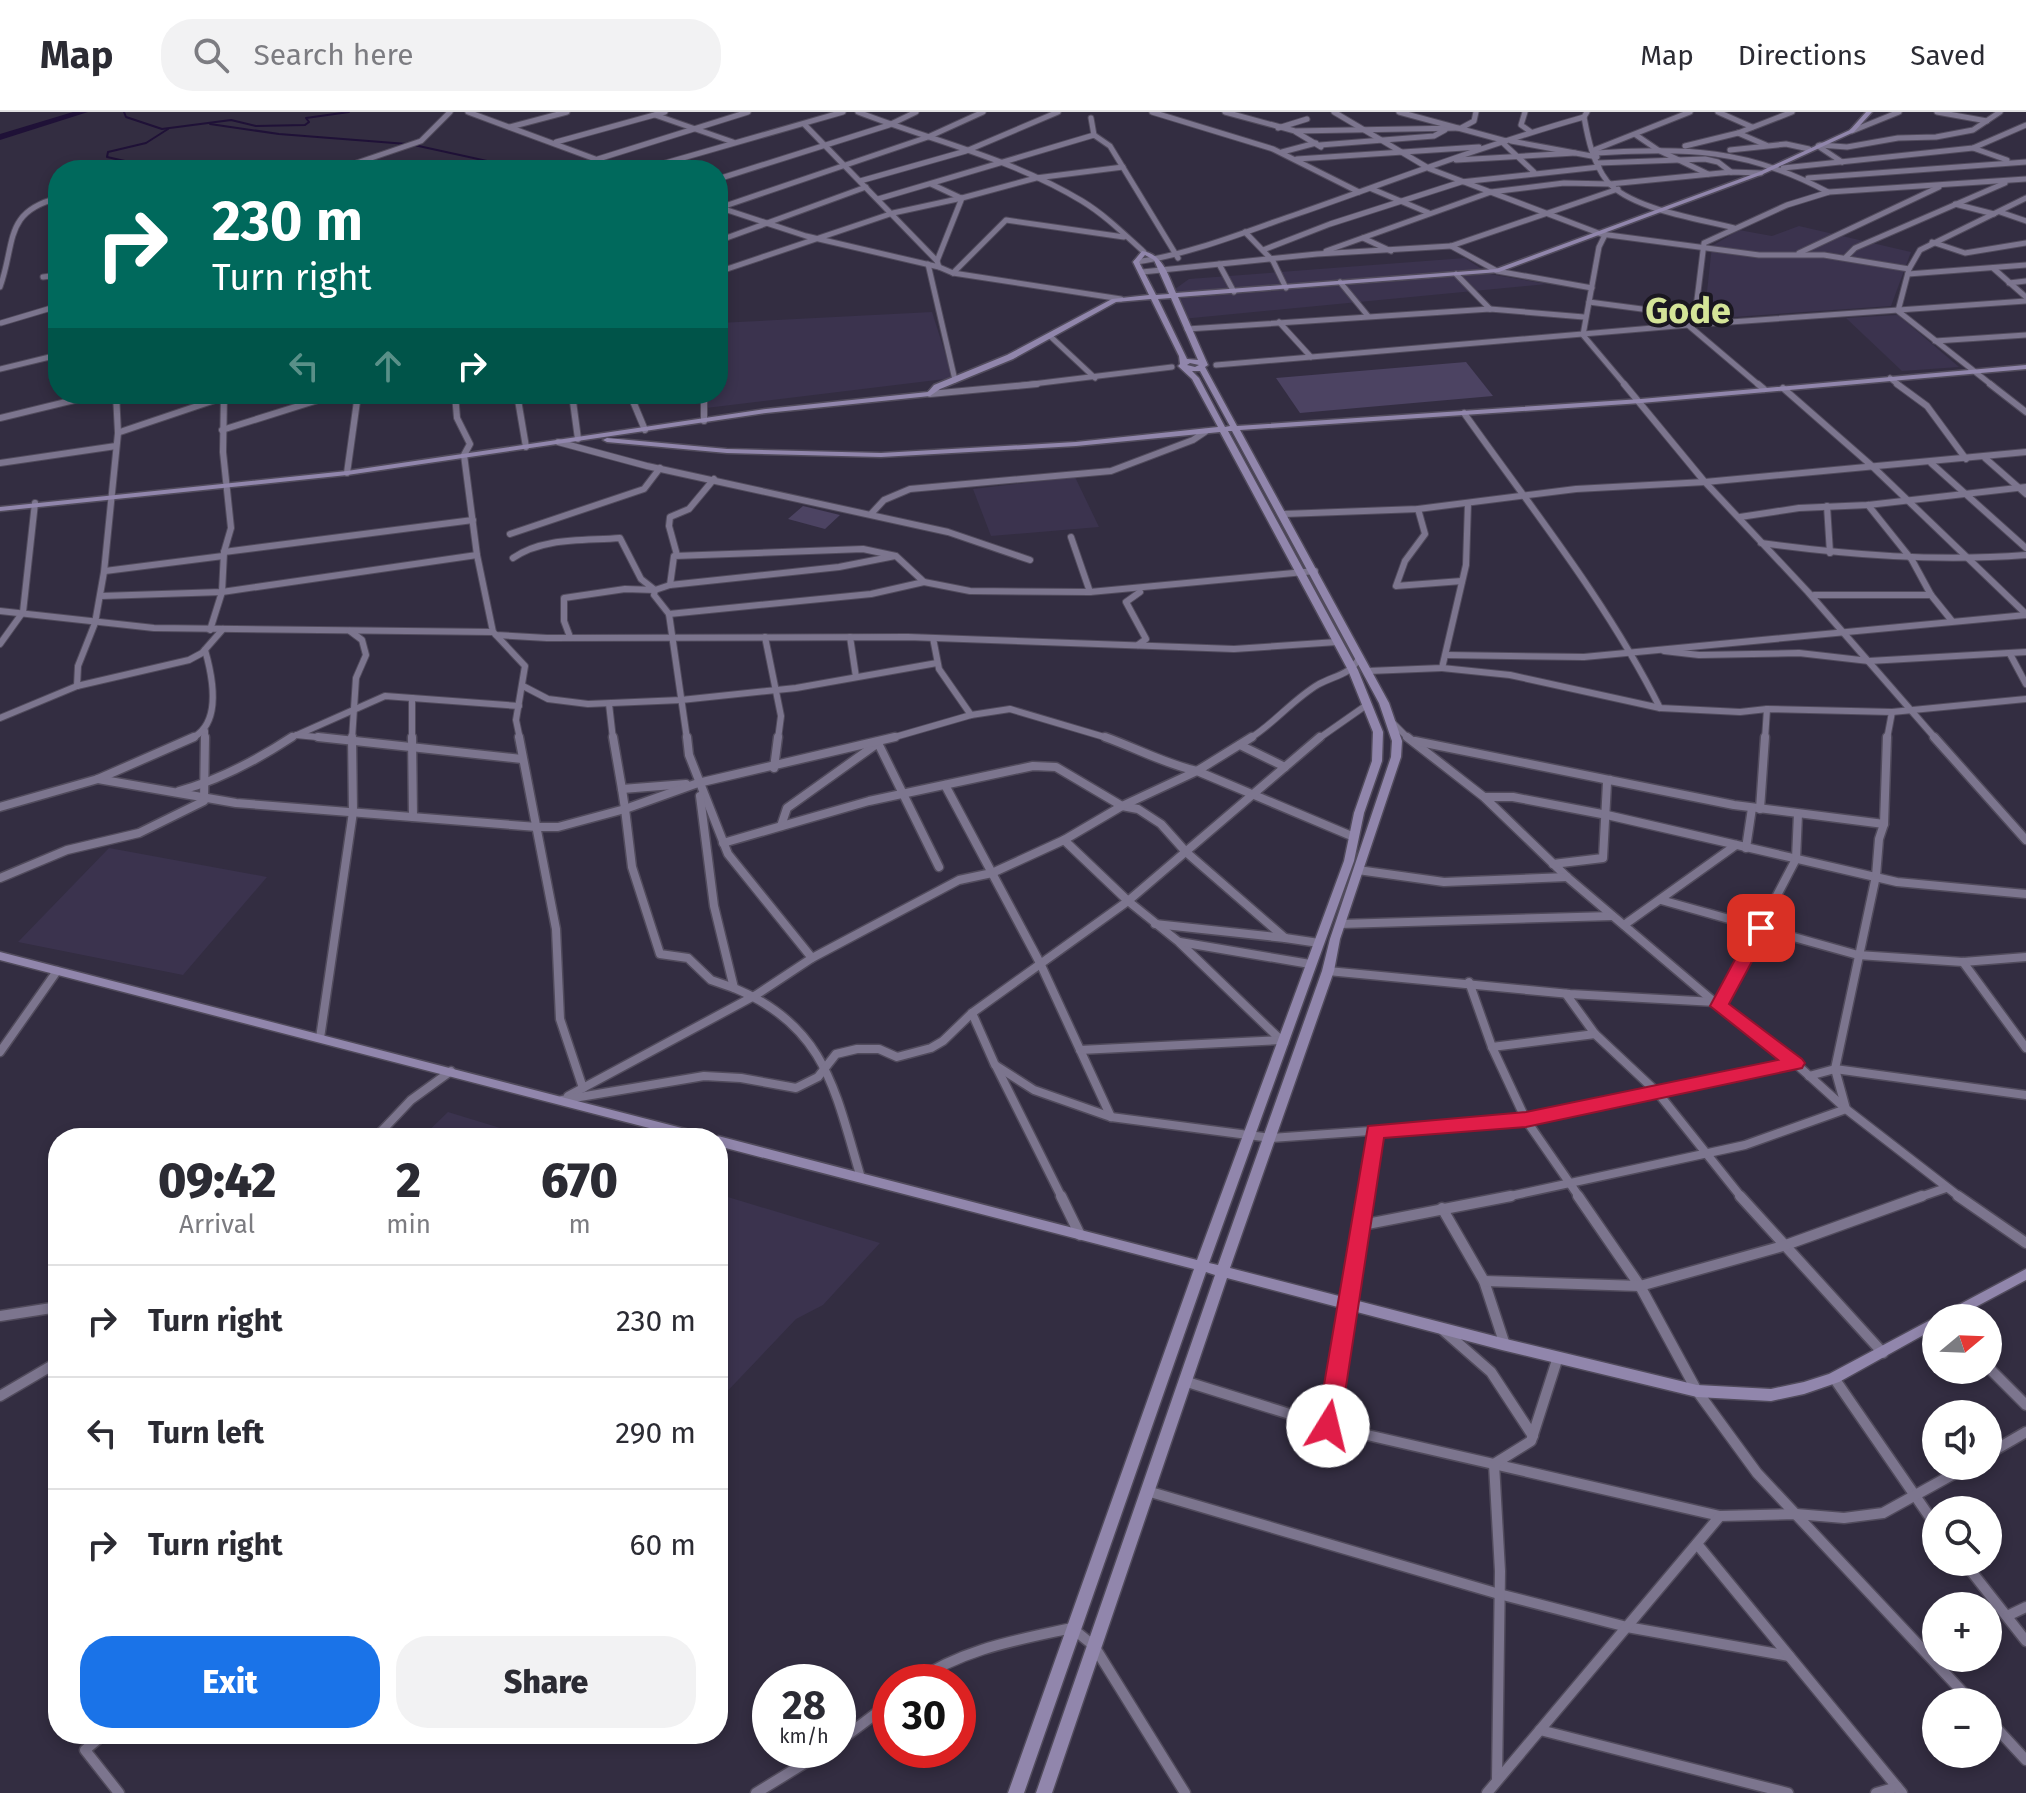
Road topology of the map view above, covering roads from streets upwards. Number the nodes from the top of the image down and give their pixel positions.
1 (450, 112) edge
2 (468, 112) edge
3 (567, 112) edge
4 (647, 112) edge
5 (665, 112) edge
6 (748, 112) edge
7 (843, 112) edge
8 (858, 112) edge
9 (916, 112) edge
10 (983, 112) edge
11 (1058, 112) edge
12 (1152, 112) edge
13 (1225, 112) edge
14 (1334, 112) edge
15 (1392, 112) edge
16 (1476, 112) edge
17 (1525, 112) edge
18 (1690, 112) edge
19 (1718, 112) edge
20 (1792, 112) edge
21 (1869, 112) edge
22 (1899, 112) edge
23 (1937, 112) edge
24 (2000, 112) edge
25 (1400, 113) edge
26 (1586, 113) edge
27 (655, 115) junction
28 (1091, 118) dead end
29 (1307, 119) dead end
30 (1987, 121) junction
31 (804, 124) junction
32 (889, 125) junction
33 (2026, 125) edge
34 (510, 127) junction
35 (1752, 127) junction
36 (1277, 128) junction
37 (1358, 128) junction
38 (1461, 128) junction
39 (1446, 129) junction
40 (695, 130) junction
41 (1295, 131) junction
42 (1852, 131) junction
43 (1531, 132) junction
44 (1738, 133) junction
45 (1094, 135) junction
46 (1636, 135) junction
47 (928, 137) junction
48 (1381, 141) junction
49 (555, 142) junction
50 (733, 142) junction
51 (1506, 142) junction
52 (1318, 144) junction
53 (1767, 145) junction
54 (824, 146) junction
55 (1496, 146) junction
56 (1815, 146) junction
57 (1677, 148) junction
58 (1973, 148) junction
59 (1658, 150) junction
60 (966, 151) junction
61 (1721, 151) junction
62 (1398, 152) junction
63 (1282, 153) junction
64 (1575, 153) junction
65 (1326, 156) junction
66 (1518, 158) junction
67 (1597, 158) junction
68 (598, 159) joint
69 (1296, 159) junction
70 (367, 160) edge
71 (674, 160) edge
72 (1449, 160) junction
73 (1678, 161) junction
74 (1842, 162) junction
75 (2015, 162) junction
76 (1000, 164) junction
77 (2026, 164) edge
78 (843, 165) junction
79 (1773, 165) junction
80 (1123, 167) junction
81 (1783, 168) junction
82 (1430, 169) junction
83 (1534, 172) junction
84 (1731, 172) junction
85 (1761, 173) junction
86 (1709, 174) junction
87 (728, 176) edge
88 (1491, 177) junction
89 (1036, 178) junction
90 (1806, 178) junction
91 (2013, 179) junction
92 (2026, 179) edge
93 (860, 181) junction
94 (1461, 182) junction
95 (931, 184) junction
96 (1610, 184) junction
97 (1943, 184) junction
98 (866, 187) junction
99 (1371, 189) junction
100 (1509, 189) junction
101 (1618, 189) junction
102 (1359, 192) junction
103 (1491, 192) junction
104 (1829, 192) junction
105 (962, 198) junction
106 (2026, 198) edge
107 (48, 199) edge
108 (878, 199) junction
109 (41, 200) junction
110 (48, 202) edge
111 (1401, 202) junction
112 (1954, 204) junction
113 (728, 205) edge
114 (1667, 210) junction
115 (728, 211) edge
116 (1544, 212) junction
117 (893, 213) junction
118 (1997, 213) junction
119 (1430, 214) junction
120 (2026, 221) edge
121 (768, 224) junction
122 (1735, 228) junction
123 (1245, 232) junction
124 (1603, 234) junction
125 (1127, 237) junction
126 (728, 238) edge
127 (1363, 238) junction
128 (820, 239) junction
129 (1932, 242) junction
130 (2026, 243) edge
131 (1451, 246) junction
132 (10, 248) junction
133 (1704, 248) junction
134 (0, 249) edge
135 (1263, 250) junction
136 (1144, 252) junction
137 (1393, 252) junction
138 (1175, 254) junction
139 (1317, 254) junction
140 (1795, 255) junction
141 (1846, 257) junction
142 (1157, 259) junction
143 (1273, 261) junction
144 (1136, 262) junction
145 (928, 264) junction
146 (938, 264) junction
147 (1219, 264) junction
148 (2026, 265) edge
149 (1182, 266) junction
150 (1993, 268) junction
151 (728, 269) edge
152 (1162, 269) junction
153 (1497, 271) junction
154 (1142, 272) junction
155 (1908, 272) junction
156 (953, 273) junction
157 (1456, 274) junction
158 (48, 276) edge
159 (43, 277) dead end
160 (2, 280) edge
161 (2026, 281) edge
162 (1340, 282) junction
163 (2008, 283) junction
164 (0, 287) edge
165 (1286, 288) junction
166 (1592, 288) junction
167 (1234, 292) junction
168 (1153, 296) junction
169 (1173, 296) junction
170 (1121, 299) junction
171 (2026, 299) edge
172 (1589, 302) junction
173 (48, 309) edge
174 (1490, 309) junction
175 (1898, 311) junction
176 (2, 315) dead end
177 (1368, 316) junction
178 (1695, 316) junction
179 (1584, 317) junction
180 (1279, 322) junction
181 (0, 324) edge
182 (1688, 325) junction
183 (1187, 329) junction
184 (1583, 335) junction
185 (2026, 335) edge
186 (1050, 336) junction
187 (1935, 341) junction
188 (48, 357) edge
189 (1311, 357) junction
190 (1202, 365) junction
191 (1184, 366) junction
192 (2026, 367) edge
193 (0, 369) edge
194 (1972, 371) junction
195 (1095, 378) junction
196 (1890, 378) junction
197 (955, 380) junction
198 (1783, 388) junction
199 (1764, 389) junction
200 (930, 394) junction
201 (1641, 401) junction
202 (58, 404) edge
203 (115, 404) edge
204 (199, 404) edge
205 (223, 404) edge
206 (305, 404) edge
207 (357, 404) edge
208 (456, 404) edge
209 (519, 404) edge
210 (573, 404) edge
211 (634, 404) edge
212 (704, 404) edge
213 (2025, 410) edge
214 (1464, 413) junction
215 (0, 418) edge
216 (704, 421) junction
217 (1235, 428) junction
218 (1221, 429) junction
219 (222, 430) junction
220 (645, 430) junction
221 (120, 432) junction
222 (1205, 432) junction
223 (589, 438) junction
224 (578, 439) junction
225 (558, 442) junction
226 (116, 446) junction
227 (526, 447) junction
228 (2026, 452) edge
229 (1242, 453) junction
230 (464, 455) junction
231 (1985, 458) junction
232 (1966, 459) junction
233 (0, 463) edge
234 (1931, 463) junction
235 (1872, 466) junction
236 (660, 468) junction
237 (347, 473) junction
238 (714, 479) junction
239 (1705, 482) junction
240 (227, 485) junction
241 (2022, 488) edge
242 (1967, 494) junction
243 (2026, 494) edge
244 (112, 495) junction
245 (1525, 497) junction
246 (1906, 500) junction
247 (1270, 501) junction
248 (1468, 503) junction
249 (30, 504) junction
250 (1868, 505) junction
251 (1827, 506) junction
252 (0, 509) edge
253 (1418, 509) junction
254 (871, 514) junction
255 (1284, 514) junction
256 (1740, 517) junction
257 (0, 518) edge
258 (473, 520) junction
259 (510, 534) dead end
260 (1071, 537) dead end
261 (1761, 543) junction
262 (2026, 548) edge
263 (1830, 553) junction
264 (224, 554) junction
265 (477, 555) junction
266 (677, 555) junction
267 (2026, 555) edge
268 (896, 556) junction
269 (513, 558) dead end
270 (1030, 560) dead end
271 (1912, 560) junction
272 (1970, 561) junction
273 (105, 571) junction
274 (1315, 571) junction
275 (1301, 573) junction
276 (1462, 581) junction
277 (924, 582) junction
278 (670, 585) junction
279 (1164, 587) junction
280 (655, 590) junction
281 (222, 592) junction
282 (1090, 592) junction
283 (1814, 595) junction
284 (1931, 595) junction
285 (101, 596) junction
286 (1326, 607) junction
287 (0, 611) edge
288 (23, 612) junction
289 (669, 614) junction
290 (2026, 614) edge
291 (1952, 621) junction
292 (95, 624) junction
293 (223, 629) junction
294 (210, 630) junction
295 (350, 630) junction
296 (1839, 631) junction
297 (494, 634) junction
298 (674, 636) junction
299 (570, 637) junction
300 (765, 637) junction
301 (850, 637) junction
302 (933, 638) junction
303 (1337, 642) junction
304 (0, 644) edge
305 (1138, 645) junction
306 (1650, 649) junction
307 (205, 650) junction
308 (1632, 652) junction
309 (2026, 652) edge
310 (2010, 654) junction
311 (1446, 655) junction
312 (1360, 657) junction
313 (1869, 661) junction
314 (937, 663) junction
315 (1442, 668) junction
316 (1353, 670) junction
317 (1368, 671) junction
318 (856, 677) junction
319 (2026, 684) edge
320 (77, 686) junction
321 (523, 686) junction
322 (778, 690) junction
323 (412, 698) junction
324 (2026, 699) edge
325 (681, 700) junction
326 (609, 704) junction
327 (1368, 704) junction
328 (519, 706) junction
329 (1660, 708) junction
330 (1767, 709) junction
331 (353, 710) junction
332 (1910, 710) junction
333 (1892, 712) junction
334 (971, 715) junction
335 (0, 718) edge
336 (1391, 721) junction
337 (205, 731) junction
338 (296, 735) junction
339 (352, 740) junction
340 (1410, 740) junction
341 (878, 743) junction
342 (411, 745) junction
343 (1240, 745) junction
344 (522, 759) junction
345 (1285, 767) junction
346 (774, 768) junction
347 (1197, 771) junction
348 (98, 779) junction
349 (1610, 780) junction
350 (698, 783) junction
351 (204, 784) junction
352 (945, 785) junction
353 (622, 789) junction
354 (174, 793) junction
355 (903, 794) junction
356 (1252, 795) junction
357 (204, 796) junction
358 (1484, 797) junction
359 (1122, 806) junction
360 (0, 807) edge
361 (1756, 808) junction
362 (625, 809) junction
363 (353, 812) junction
364 (1798, 814) junction
365 (1607, 815) junction
366 (413, 817) junction
367 (1884, 824) junction
368 (2011, 825) junction
369 (781, 826) junction
370 (537, 827) junction
371 (2026, 831) edge
372 (1354, 837) junction
373 (1064, 840) junction
374 (2026, 840) edge
375 (723, 843) junction
376 (1736, 845) junction
377 (1746, 848) junction
378 (1186, 852) junction
379 (1796, 859) junction
380 (1553, 864) junction
381 (939, 867) dead end
382 (1358, 870) junction
383 (992, 873) junction
384 (1876, 876) junction
385 (1567, 877) junction
386 (0, 878) edge
387 (2026, 894) edge
388 (1661, 900) junction
389 (1128, 901) junction
390 (1613, 916) junction
391 (1154, 924) junction
392 (1340, 924) junction
393 (1624, 925) junction
394 (1761, 928) junction
395 (1285, 938) junction
396 (1320, 939) junction
397 (1335, 939) junction
398 (1179, 942) junction
399 (1858, 955) junction
400 (0, 956) edge
401 (2026, 957) edge
402 (812, 958) junction
403 (1963, 962) junction
404 (1040, 963) junction
405 (1310, 964) junction
406 (57, 971) junction
407 (1328, 971) junction
408 (1469, 982) junction
409 (1303, 987) junction
410 (734, 988) junction
411 (1321, 990) junction
412 (1566, 994) junction
413 (756, 995) junction
414 (1717, 1004) junction
415 (972, 1013) junction
416 (1595, 1034) junction
417 (320, 1038) junction
418 (1282, 1042) junction
419 (1492, 1047) junction
420 (2026, 1048) edge
421 (1080, 1050) junction
422 (0, 1052) edge
423 (1795, 1063) junction
424 (995, 1065) junction
425 (825, 1066) junction
426 (1835, 1069) junction
427 (451, 1071) junction
428 (1809, 1076) junction
429 (583, 1088) junction
430 (1658, 1093) junction
431 (2026, 1095) edge
432 (560, 1101) junction
433 (1846, 1109) junction
434 (1111, 1117) junction
435 (1526, 1120) junction
436 (384, 1128) edge
437 (666, 1128) edge
438 (1375, 1131) junction
439 (1248, 1135) junction
440 (1271, 1138) junction
441 (728, 1144) edge
442 (1705, 1155) junction
443 (861, 1178) junction
444 (1571, 1185) junction
445 (1946, 1188) junction
446 (1442, 1208) junction
447 (1362, 1225) junction
448 (1080, 1235) junction
449 (2026, 1243) edge
450 (1783, 1246) junction
451 (1202, 1267) junction
452 (1222, 1272) junction
453 (2026, 1274) edge
454 (1484, 1281) junction
455 (1640, 1286) junction
456 (1969, 1304) edge
457 (1348, 1305) junction
458 (48, 1309) edge
459 (0, 1316) edge
460 (1443, 1329) junction
461 (1922, 1330) edge
462 (1505, 1345) junction
463 (1883, 1353) junction
464 (1558, 1357) junction
465 (48, 1368) edge
466 (1834, 1378) junction
467 (1184, 1381) junction
468 (2002, 1381) edge
469 (1697, 1391) junction
470 (0, 1396) edge
471 (2026, 1405) edge
472 (1328, 1426) junction
473 (2026, 1432) edge
474 (1533, 1436) junction
475 (2002, 1446) edge
476 (1494, 1464) junction
477 (1944, 1480) edge
478 (1147, 1491) junction
479 (1914, 1497) junction
480 (1922, 1508) edge
481 (1796, 1514) junction
482 (1720, 1516) junction
483 (1697, 1544) junction
484 (1975, 1576) edge
485 (1499, 1594) junction
486 (2026, 1607) edge
487 (2007, 1616) junction
488 (1627, 1627) junction
489 (1072, 1628) junction
490 (2026, 1641) edge
491 (1094, 1646) junction
492 (1789, 1656) junction
493 (946, 1664) edge
494 (1959, 1688) edge
495 (1540, 1730) junction
496 (2002, 1734) edge
497 (92, 1744) edge
498 (2026, 1760) edge
499 (797, 1768) edge
500 (1495, 1787) edge
501 (1900, 1790) edge
502 (119, 1793) edge
503 (756, 1793) edge
504 (1016, 1793) edge
505 (1044, 1793) edge
506 (1185, 1793) edge
507 (1487, 1793) edge
508 (1788, 1793) edge
509 (1876, 1793) edge

1 - 70 street
2 - 34 street
3 - 34 street
4 - 27 street
5 - 27 street
6 - 40 street
7 - 31 street
8 - 32 street
9 - 32 street
10 - 47 street
11 - 60 street
12 - 63 street
13 - 36 street
14 - 37 street
15 - 25 street
16 - 38 street
17 - 43 street
18 - 46 street
19 - 35 street
20 - 35 street
21 - 42 street
22 - 42 street
23 - 30 street
24 - 30 street
25 - 38 street
26 - 43 street
26 - 67 street
27 - 40 street
27 - 49 street
28 - 45 street
29 - 36 street
30 - 56 street
31 - 50 street
31 - 54 street
32 - 47 street
32 - 54 street
33 - 58 street
34 - 49 street
35 - 44 street
36 - 41 street
37 - 39 street
37 - 41 street
37 - 48 street
38 - 39 street
38 - 51 street
39 - 48 street
40 - 50 street
40 - 68 street
41 - 52 street
42 - 56 street
43 - 51 street
44 - 53 street
44 - 57 street
45 - 76 street
45 - 80 street
46 - 59 street
46 - 67 street
47 - 60 street
47 - 78 street
48 - 52 street
48 - 62 street
49 - 68 street
50 - 71 street
51 - 55 street
51 - 64 street
51 - 66 street
52 - 63 street
52 - 65 street
53 - 56 street
53 - 61 street
54 - 78 street
54 - 87 street
55 - 62 street
55 - 72 street
56 - 74 street
56 - 79 street
57 - 59 street
57 - 61 street
58 - 74 street
58 - 75 street
59 - 67 street
59 - 73 street
60 - 76 street
60 - 93 street
61 - 79 street
62 - 65 street
62 - 82 street
63 - 69 street
64 - 66 street
64 - 67 street
65 - 69 street
66 - 72 street
66 - 83 street
67 - 73 street
67 - 83 street
67 - 96 street
69 - 102 street
72 - 82 street
73 - 84 street
73 - 86 street
74 - 81 street
75 - 77 street
75 - 90 street
76 - 89 street
76 - 95 street
78 - 93 street
78 - 113 street
79 - 81 street
79 - 85 street
80 - 89 street
80 - 138 street
81 - 90 street
82 - 94 street
82 - 99 street
83 - 88 street
84 - 85 street
84 - 86 street
85 - 114 street
86 - 96 street
88 - 94 street
88 - 100 street
89 - 105 street
89 - 125 street
90 - 104 street
91 - 92 street
91 - 97 street
91 - 112 street
93 - 98 street
94 - 103 street
94 - 111 street
95 - 105 street
95 - 108 street
96 - 100 street
96 - 101 street
97 - 104 street
97 - 140 street
98 - 108 street
98 - 121 street
99 - 102 street
99 - 111 street
100 - 103 street
101 - 114 street
101 - 116 street
102 - 123 street
103 - 116 street
103 - 119 street
104 - 122 street
105 - 117 street
105 - 146 street
106 - 118 street
107 - 109 street
108 - 117 street
109 - 110 street
109 - 132 street
111 - 119 street
111 - 135 street
112 - 118 street
112 - 141 street
114 - 122 street
114 - 124 street
115 - 121 street
116 - 124 street
116 - 131 street
117 - 128 street
117 - 146 street
118 - 120 street
118 - 129 street
119 - 127 street
121 - 126 street
121 - 128 street
122 - 133 street
123 - 135 street
123 - 138 street
124 - 133 street
124 - 153 street
124 - 166 street
125 - 136 street
125 - 156 street
127 - 137 street
127 - 139 street
128 - 145 street
128 - 151 street
129 - 130 street
129 - 155 street
131 - 137 street
131 - 153 street
132 - 134 street
132 - 160 street
133 - 140 street
133 - 178 street
135 - 143 street
136 - 142 street
136 - 144 street
137 - 139 street
138 - 142 street
138 - 149 street
139 - 143 street
140 - 141 street
141 - 155 street
142 - 144 street
142 - 152 street
143 - 147 street
143 - 165 street
144 - 154 street
145 - 146 street
145 - 197 street
146 - 156 street
147 - 149 street
147 - 167 street
148 - 150 street
149 - 152 street
150 - 155 street
150 - 163 street
152 - 154 street
152 - 169 street
153 - 157 street
153 - 166 street
154 - 168 street
155 - 175 street
156 - 170 street
157 - 162 street
157 - 174 street
158 - 159 street
160 - 164 street
161 - 163 street
162 - 165 street
162 - 177 street
163 - 171 street
165 - 167 street
166 - 172 street
167 - 169 street
168 - 169 street
168 - 170 street
168 - 191 street
169 - 183 street
170 - 186 street
171 - 175 street
172 - 178 street
172 - 179 street
173 - 181 street
174 - 177 street
174 - 179 street
175 - 182 street
175 - 187 street
176 - 181 street
177 - 180 street
178 - 182 street
179 - 184 street
180 - 183 street
180 - 189 street
182 - 184 street
182 - 199 street
183 - 190 street
184 - 189 street
184 - 201 street
185 - 187 street
186 - 195 street
186 - 197 street
187 - 194 street
188 - 193 street
189 - 190 street
190 - 191 street
190 - 217 street
191 - 195 street
191 - 218 street
192 - 194 street
194 - 196 street
194 - 213 street
195 - 200 street
196 - 198 street
196 - 232 street
197 - 200 street
198 - 199 street
198 - 235 street
199 - 201 street
200 - 216 street
201 - 214 street
201 - 239 street
202 - 215 street
203 - 221 street
204 - 221 street
205 - 219 street
206 - 219 street
207 - 237 street
208 - 230 street
209 - 227 street
210 - 224 street
211 - 220 street
212 - 216 street
214 - 217 street
214 - 245 street
216 - 220 street
217 - 218 street
217 - 229 street
218 - 222 street
218 - 229 street
219 - 240 street
220 - 223 street
221 - 226 street
222 - 223 street
222 - 254 street
223 - 224 street
224 - 225 street
225 - 227 street
225 - 236 street
226 - 233 street
226 - 244 street
227 - 230 street
228 - 231 street
229 - 247 street
230 - 237 street
230 - 258 street
231 - 232 street
231 - 241 street
232 - 234 street
234 - 235 street
234 - 242 street
235 - 239 street
235 - 246 street
236 - 238 street
236 - 259 street
237 - 240 street
238 - 254 street
238 - 266 street
239 - 245 street
239 - 256 street
240 - 244 street
240 - 264 street
241 - 242 street
241 - 243 street
242 - 246 street
242 - 262 street
244 - 249 street
244 - 273 street
245 - 248 street
245 - 308 street
246 - 250 street
246 - 272 street
247 - 255 street
247 - 275 street
248 - 253 street
248 - 276 street
249 - 252 street
249 - 257 street
249 - 288 street
250 - 251 street
250 - 271 street
251 - 256 street
251 - 263 street
253 - 255 street
253 - 276 street
254 - 270 street
255 - 274 street
256 - 261 street
258 - 264 street
258 - 265 street
260 - 282 street
261 - 263 street
261 - 283 street
263 - 271 street
264 - 273 street
264 - 281 street
265 - 281 street
265 - 297 street
266 - 268 street
266 - 278 street
267 - 272 street
268 - 277 street
268 - 278 street
269 - 280 street
271 - 272 street
271 - 284 street
272 - 290 street
273 - 285 street
274 - 275 street
274 - 286 street
275 - 279 street
275 - 286 street
276 - 311 street
277 - 282 street
277 - 289 street
278 - 280 street
279 - 282 street
279 - 305 street
280 - 289 street
280 - 299 street
281 - 285 street
281 - 294 street
283 - 284 street
283 - 296 street
284 - 291 street
285 - 292 street
286 - 303 street
286 - 312 street
287 - 288 street
288 - 292 street
288 - 304 street
289 - 298 street
290 - 291 street
291 - 296 street
292 - 294 street
292 - 320 street
293 - 294 street
293 - 295 street
293 - 307 street
295 - 297 street
295 - 331 street
296 - 306 street
296 - 313 street
297 - 299 street
297 - 321 street
298 - 299 street
298 - 300 street
298 - 325 street
300 - 301 street
300 - 322 street
301 - 302 street
301 - 318 street
302 - 305 street
302 - 314 street
303 - 305 street
303 - 316 street
306 - 308 street
306 - 313 street
307 - 320 street
307 - 337 street
308 - 311 street
308 - 329 street
309 - 310 street
310 - 313 street
310 - 319 street
311 - 315 street
312 - 316 street
312 - 317 street
313 - 332 street
314 - 318 street
314 - 334 street
315 - 317 street
315 - 329 street
316 - 327 street
316 - 343 street
317 - 336 street
318 - 322 street
320 - 335 street
321 - 326 street
321 - 328 street
322 - 325 street
322 - 346 street
323 - 328 street
323 - 331 street
323 - 342 street
324 - 332 street
325 - 326 street
325 - 350 street
326 - 353 street
327 - 345 street
327 - 372 street
328 - 344 street
329 - 330 street
330 - 333 street
330 - 361 street
331 - 338 street
331 - 339 street
332 - 333 street
332 - 368 street
333 - 367 street
334 - 341 street
334 - 347 street
336 - 340 street
336 - 382 street
337 - 348 street
337 - 351 street
338 - 339 street
338 - 351 street
339 - 342 street
339 - 363 street
340 - 349 street
340 - 358 street
341 - 346 street
341 - 355 street
341 - 369 street
342 - 344 street
342 - 366 street
343 - 345 street
343 - 347 street
344 - 370 street
345 - 356 street
346 - 350 street
347 - 356 street
347 - 359 street
348 - 354 street
348 - 360 street
349 - 361 street
349 - 365 street
350 - 353 street
350 - 362 street
350 - 375 street
350 - 410 street
351 - 354 street
351 - 357 street
352 - 355 street
352 - 359 street
352 - 383 street
353 - 362 street
354 - 357 street
355 - 369 street
355 - 381 street
356 - 372 street
356 - 378 street
357 - 363 street
357 - 386 street
358 - 365 street
358 - 380 street
359 - 373 street
359 - 378 street
361 - 364 street
361 - 377 street
362 - 370 street
362 - 410 street
363 - 366 street
363 - 417 street
364 - 367 street
364 - 379 street
365 - 376 street
365 - 380 street
366 - 370 street
367 - 384 street
368 - 371 street
368 - 374 street
369 - 375 street
370 - 429 street
372 - 396 street
373 - 383 street
373 - 389 street
375 - 402 street
376 - 377 street
376 - 388 street
377 - 379 street
378 - 389 street
378 - 395 street
379 - 384 street
379 - 394 street
380 - 385 street
382 - 385 street
382 - 392 street
383 - 402 street
383 - 404 street
384 - 387 street
384 - 399 street
385 - 390 street
388 - 393 street
388 - 394 street
389 - 391 street
389 - 404 street
390 - 392 street
390 - 393 street
391 - 395 street
391 - 398 street
392 - 397 street
393 - 414 street
394 - 399 street
394 - 414 street
395 - 396 street
396 - 397 street
396 - 405 street
397 - 407 street
398 - 405 street
398 - 418 street
399 - 403 street
399 - 426 street
400 - 406 street
401 - 403 street
402 - 413 street
403 - 420 street
404 - 415 street
404 - 421 street
405 - 409 street
406 - 417 street
406 - 422 street
407 - 408 street
407 - 411 street
408 - 412 street
408 - 419 street
409 - 411 street
409 - 418 street
410 - 413 street
411 - 440 street
412 - 414 street
412 - 416 street
413 - 425 street
413 - 429 street
414 - 423 street
415 - 424 street
415 - 425 street
416 - 419 street
416 - 430 street
417 - 427 street
418 - 421 street
418 - 439 street
419 - 435 street
421 - 434 street
423 - 428 street
423 - 430 street
424 - 434 street
424 - 448 street
425 - 432 street
425 - 443 street
426 - 428 street
426 - 431 street
426 - 433 street
427 - 432 street
427 - 436 street
428 - 433 street
429 - 432 street
430 - 435 street
430 - 442 street
432 - 437 street
433 - 442 street
433 - 445 street
434 - 439 street
435 - 438 street
435 - 444 street
438 - 440 street
438 - 447 street
439 - 440 street
439 - 451 street
440 - 452 street
441 - 443 street
442 - 444 street
442 - 450 street
443 - 448 street
444 - 446 street
444 - 455 street
445 - 449 street
445 - 450 street
446 - 447 street
446 - 454 street
447 - 457 street
448 - 451 street
450 - 455 street
450 - 463 street
451 - 452 street
451 - 489 street
452 - 457 street
452 - 467 street
453 - 456 street
454 - 455 street
454 - 462 street
455 - 469 street
457 - 460 street
457 - 472 street
458 - 459 street
460 - 462 street
460 - 474 street
461 - 463 street
462 - 464 street
463 - 466 street
464 - 469 street
464 - 474 street
465 - 470 street
466 - 469 street
466 - 479 street
467 - 472 street
467 - 478 street
468 - 471 street
469 - 481 street
472 - 476 street
473 - 475 street
474 - 476 street
476 - 482 street
476 - 485 street
477 - 479 street
478 - 485 street
478 - 491 street
479 - 480 street
479 - 481 street
481 - 482 street
481 - 494 street
482 - 483 street
483 - 488 street
483 - 492 street
484 - 487 street
485 - 488 street
485 - 500 street
486 - 487 street
487 - 490 street
488 - 492 street
488 - 495 street
489 - 491 street
489 - 493 street
489 - 504 street
491 - 505 street
491 - 506 street
492 - 501 street
495 - 500 street
495 - 508 street
496 - 498 street
497 - 502 street
499 - 503 street
500 - 507 street
501 - 509 street

